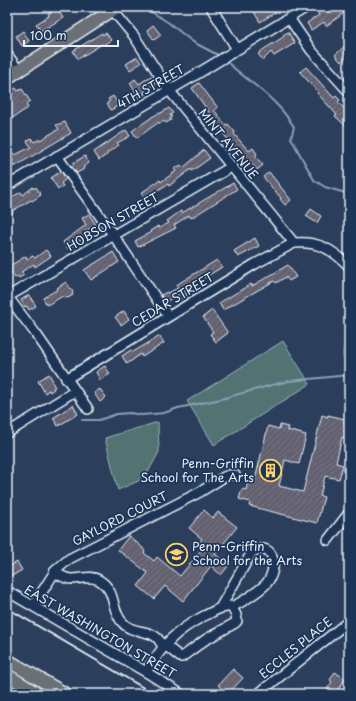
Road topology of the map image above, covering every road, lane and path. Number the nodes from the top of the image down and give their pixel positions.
1 (307, 7) edge
2 (113, 8) edge
3 (212, 9) dead end
4 (289, 18) junction
5 (237, 49) junction
6 (7, 54) edge
7 (19, 71) junction
8 (7, 78) edge
9 (169, 90) junction
10 (349, 92) edge
11 (57, 156) junction
12 (231, 167) junction
13 (7, 186) edge
14 (114, 236) junction
15 (294, 243) junction
16 (349, 266) edge
17 (7, 297) edge
18 (168, 316) junction
19 (66, 379) junction
20 (75, 391) junction
21 (88, 409) dead end
22 (7, 433) edge
23 (235, 475) dead end
24 (349, 513) edge
25 (328, 540) dead end
26 (54, 572) junction
27 (7, 591) edge
28 (33, 606) junction
29 (231, 606) junction
30 (220, 608) junction
31 (349, 621) edge
32 (164, 646) junction
33 (7, 660) edge
34 (146, 672) junction
35 (7, 675) edge
36 (349, 692) edge
37 (38, 694) edge
38 (65, 694) edge
39 (181, 694) edge
40 (258, 694) edge
41 (347, 694) edge

1 - 4 street, 4TH STREET
2 - 7 main road
2 - 9 street, MINT AVENUE
3 - 5 street
4 - 5 street, 4TH STREET
4 - 10 street
5 - 9 street, 4TH STREET
6 - 7 street
7 - 8 main road
9 - 11 street, 4TH STREET
9 - 12 street, MINT AVENUE
11 - 13 street, 4TH STREET
11 - 14 street
12 - 14 street, HOBSON STREET
12 - 15 street, MINT AVENUE
14 - 17 street, HOBSON STREET
14 - 18 street
15 - 16 street
15 - 18 street, CEDAR STREET
17 - 19 street
18 - 19 street, CEDAR STREET
19 - 20 street
20 - 21 street
20 - 22 street
23 - 26 street, GAYLORD COURT
24 - 25 street
26 - 28 street, GAYLORD COURT
26 - 32 street
27 - 28 street, EAST WASHINGTON STREET
28 - 34 street, EAST WASHINGTON STREET
29 - 30 street
29 - 30 street
29 - 32 street
30 - 32 street
31 - 40 street, ECCLES PLACE
32 - 34 street
33 - 38 main road
34 - 39 street, EAST WASHINGTON STREET
35 - 37 main road
36 - 41 street

